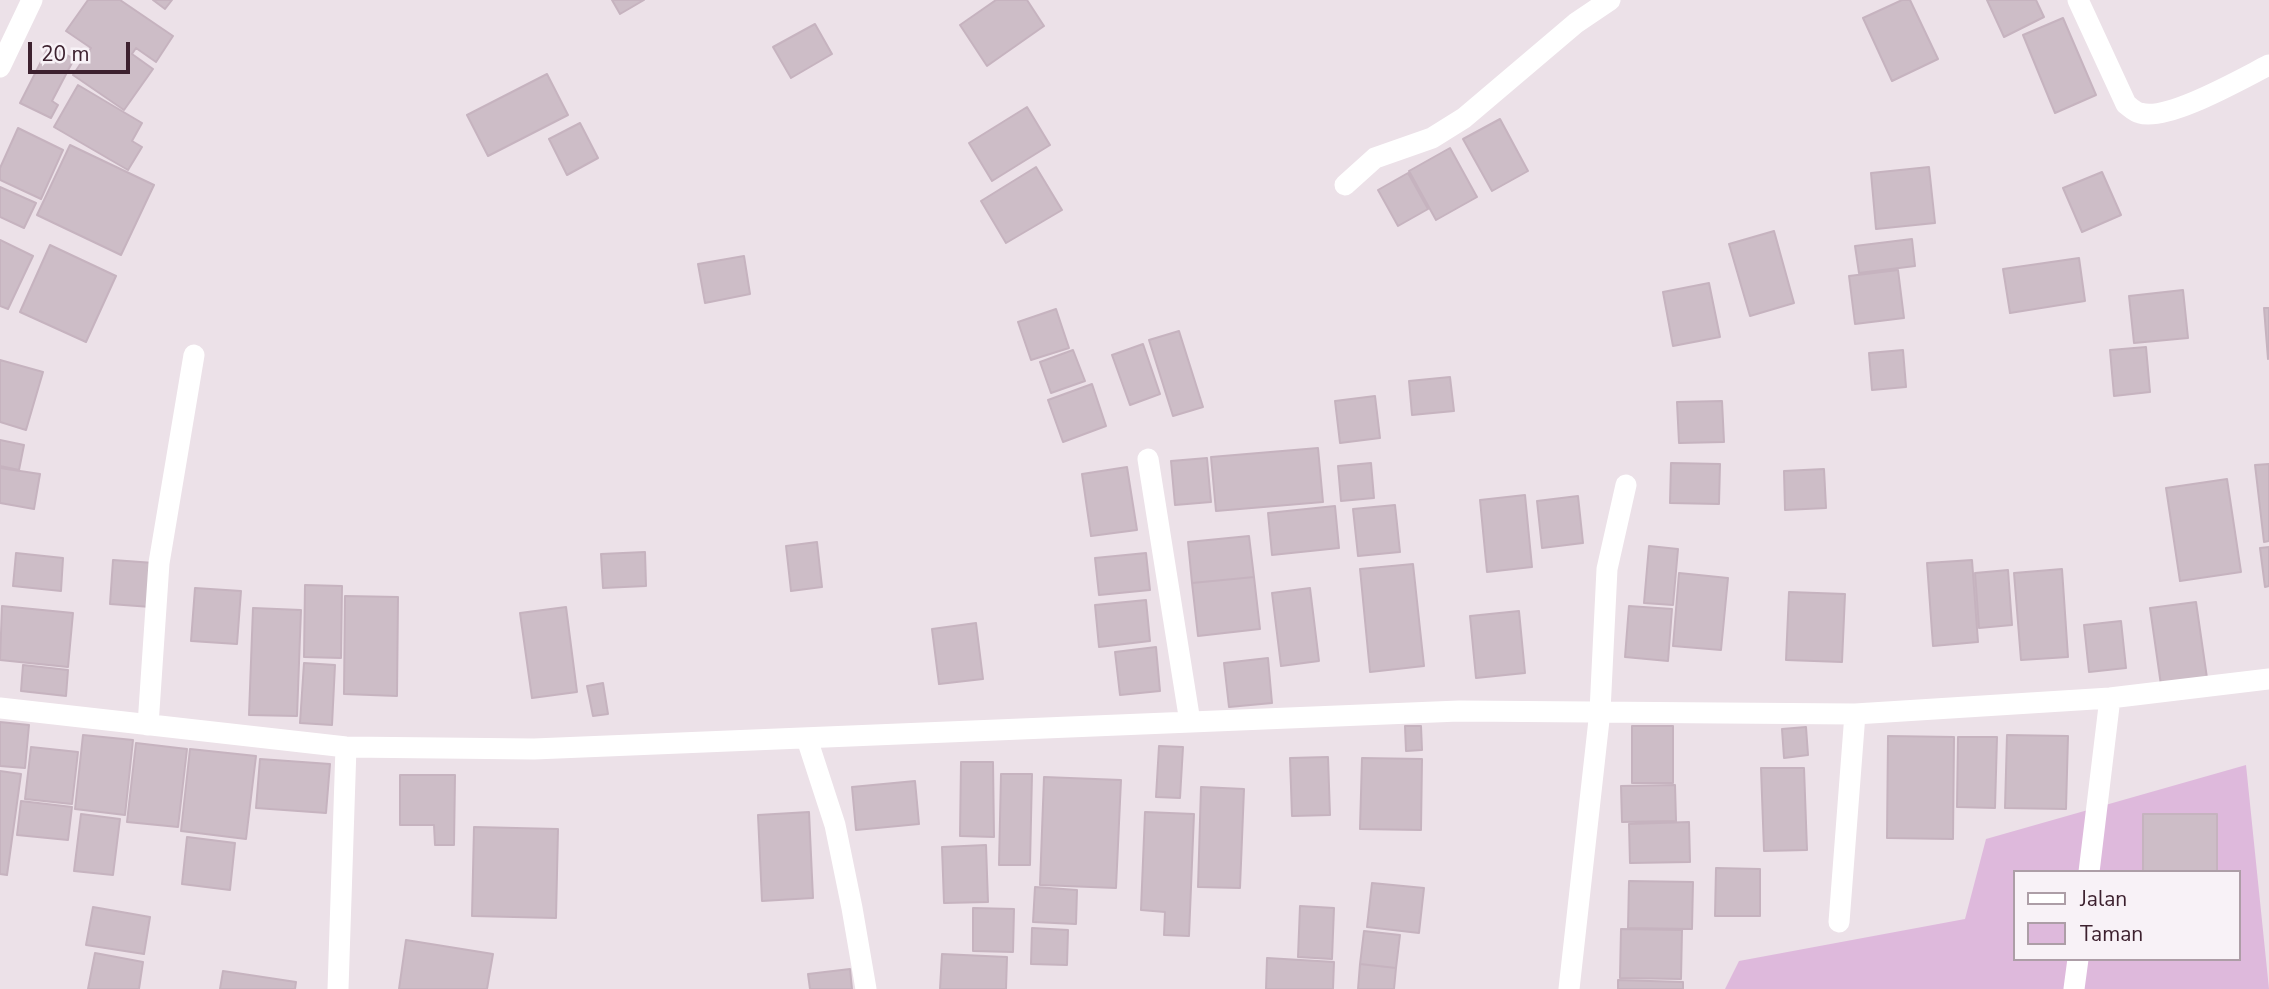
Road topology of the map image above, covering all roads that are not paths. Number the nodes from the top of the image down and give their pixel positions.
1 (32, 0) edge
2 (1610, 0) edge
3 (2078, 0) edge
4 (2269, 65) edge
5 (0, 67) edge
6 (1345, 185) dead end
7 (194, 355) dead end
8 (1148, 459) dead end
9 (1626, 485) dead end
10 (2269, 679) edge
11 (2110, 698) junction
12 (0, 708) edge
13 (1600, 711) junction
14 (1855, 714) junction
15 (1190, 722) junction
16 (148, 726) junction
17 (807, 739) junction
18 (346, 747) junction
19 (2089, 870) edge
20 (1839, 922) dead end
21 (2078, 961) edge
22 (338, 989) edge
23 (866, 989) edge
24 (1569, 989) edge
25 (2074, 989) edge

1 - 5 street
2 - 6 street
3 - 4 street
7 - 16 street
8 - 15 street
9 - 13 street
10 - 11 street
11 - 14 street
11 - 19 street
12 - 16 street
13 - 14 street
13 - 15 street
13 - 24 street
14 - 20 street
15 - 17 street
16 - 18 street
17 - 18 street
17 - 23 street
18 - 22 street
21 - 25 street

